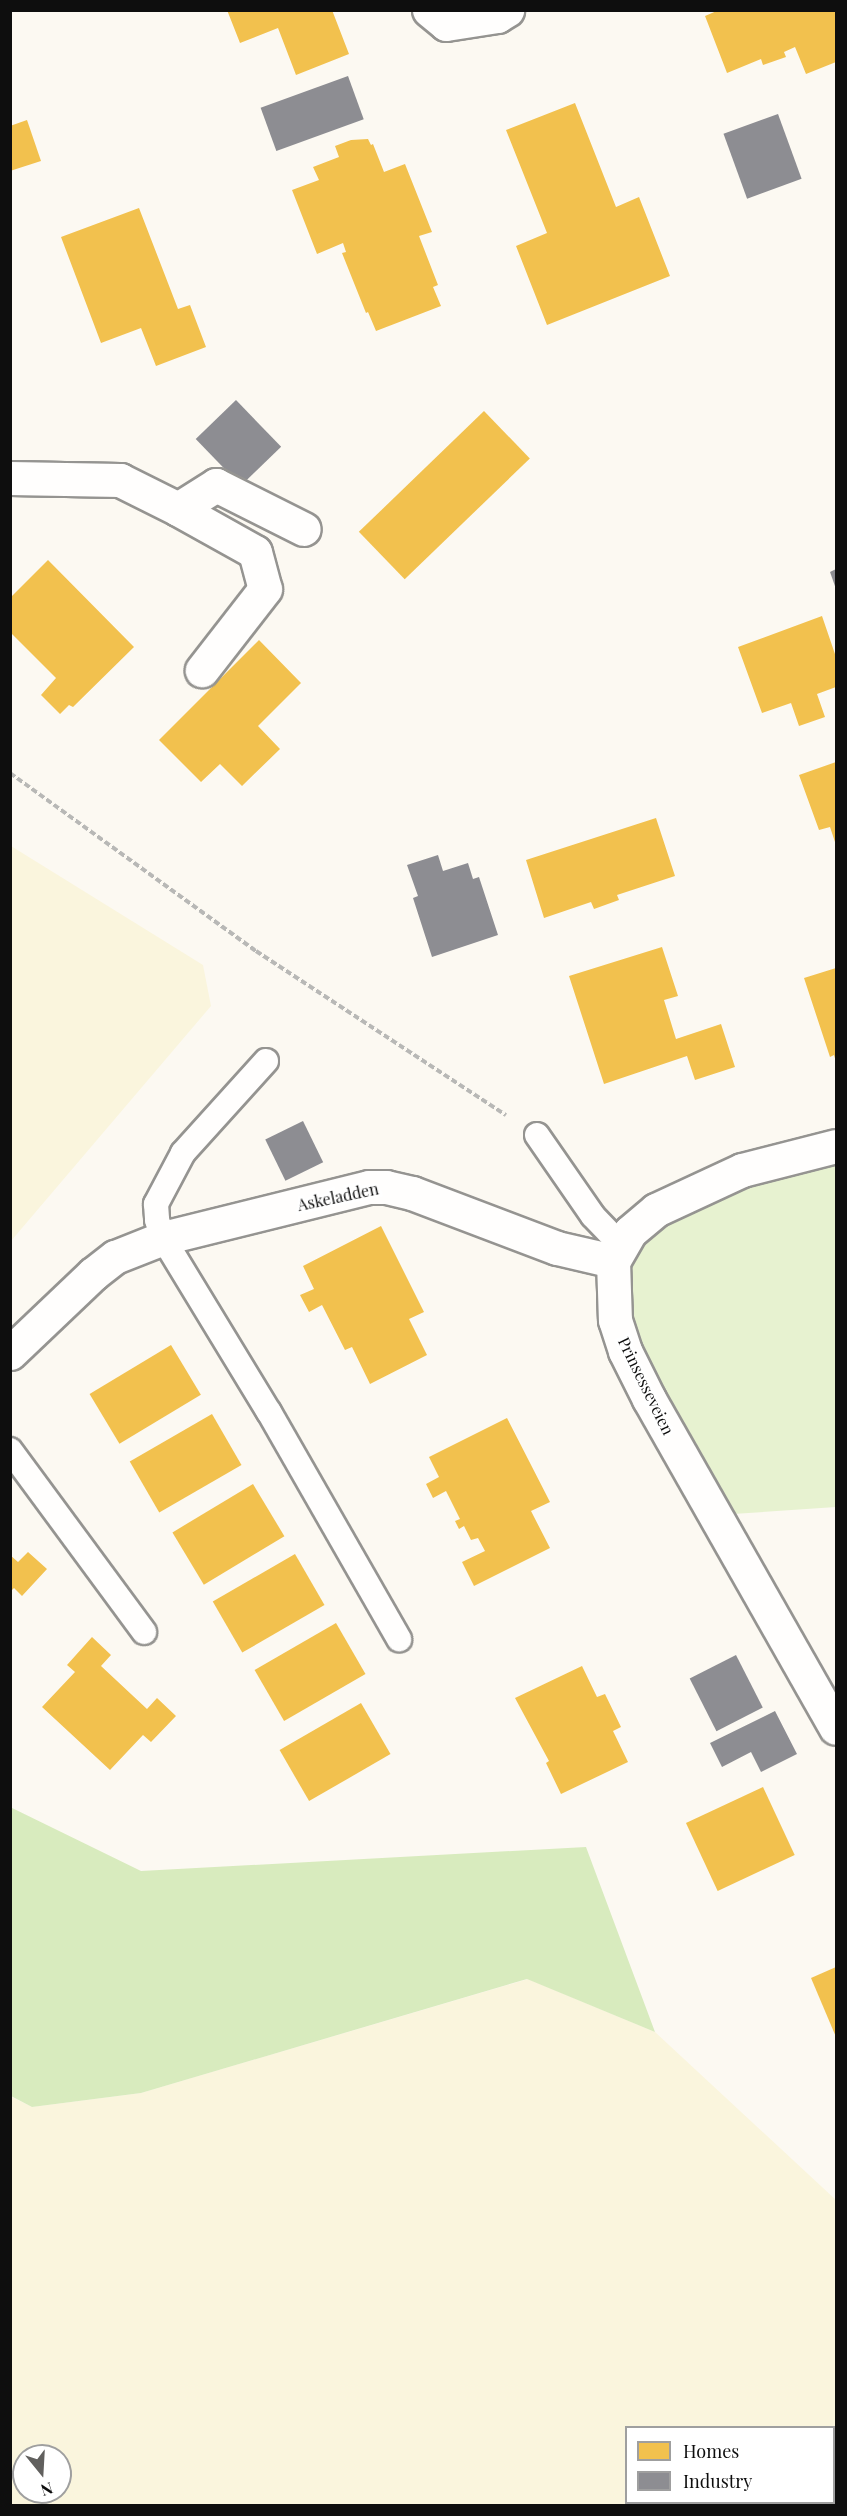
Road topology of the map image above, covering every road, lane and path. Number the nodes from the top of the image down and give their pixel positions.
1 (507, 10) edge
2 (438, 17) edge
3 (10, 478) edge
4 (178, 508) junction
5 (304, 529) dead end
6 (202, 670) dead end
7 (10, 773) edge
8 (266, 1061) dead end
9 (537, 1135) joint
10 (837, 1146) edge
11 (163, 1238) junction
12 (618, 1254) junction
13 (10, 1353) edge
14 (10, 1450) edge
15 (144, 1632) dead end
16 (399, 1639) dead end
17 (837, 1728) edge

1 - 2 street
3 - 4 street
4 - 5 street
4 - 6 street
7 - 9 path
8 - 11 lane
9 - 12 lane
10 - 12 street
11 - 12 street, Askeladden
11 - 13 street, Askeladden
11 - 16 lane
12 - 17 street, Prinsesseveien
14 - 15 lane

